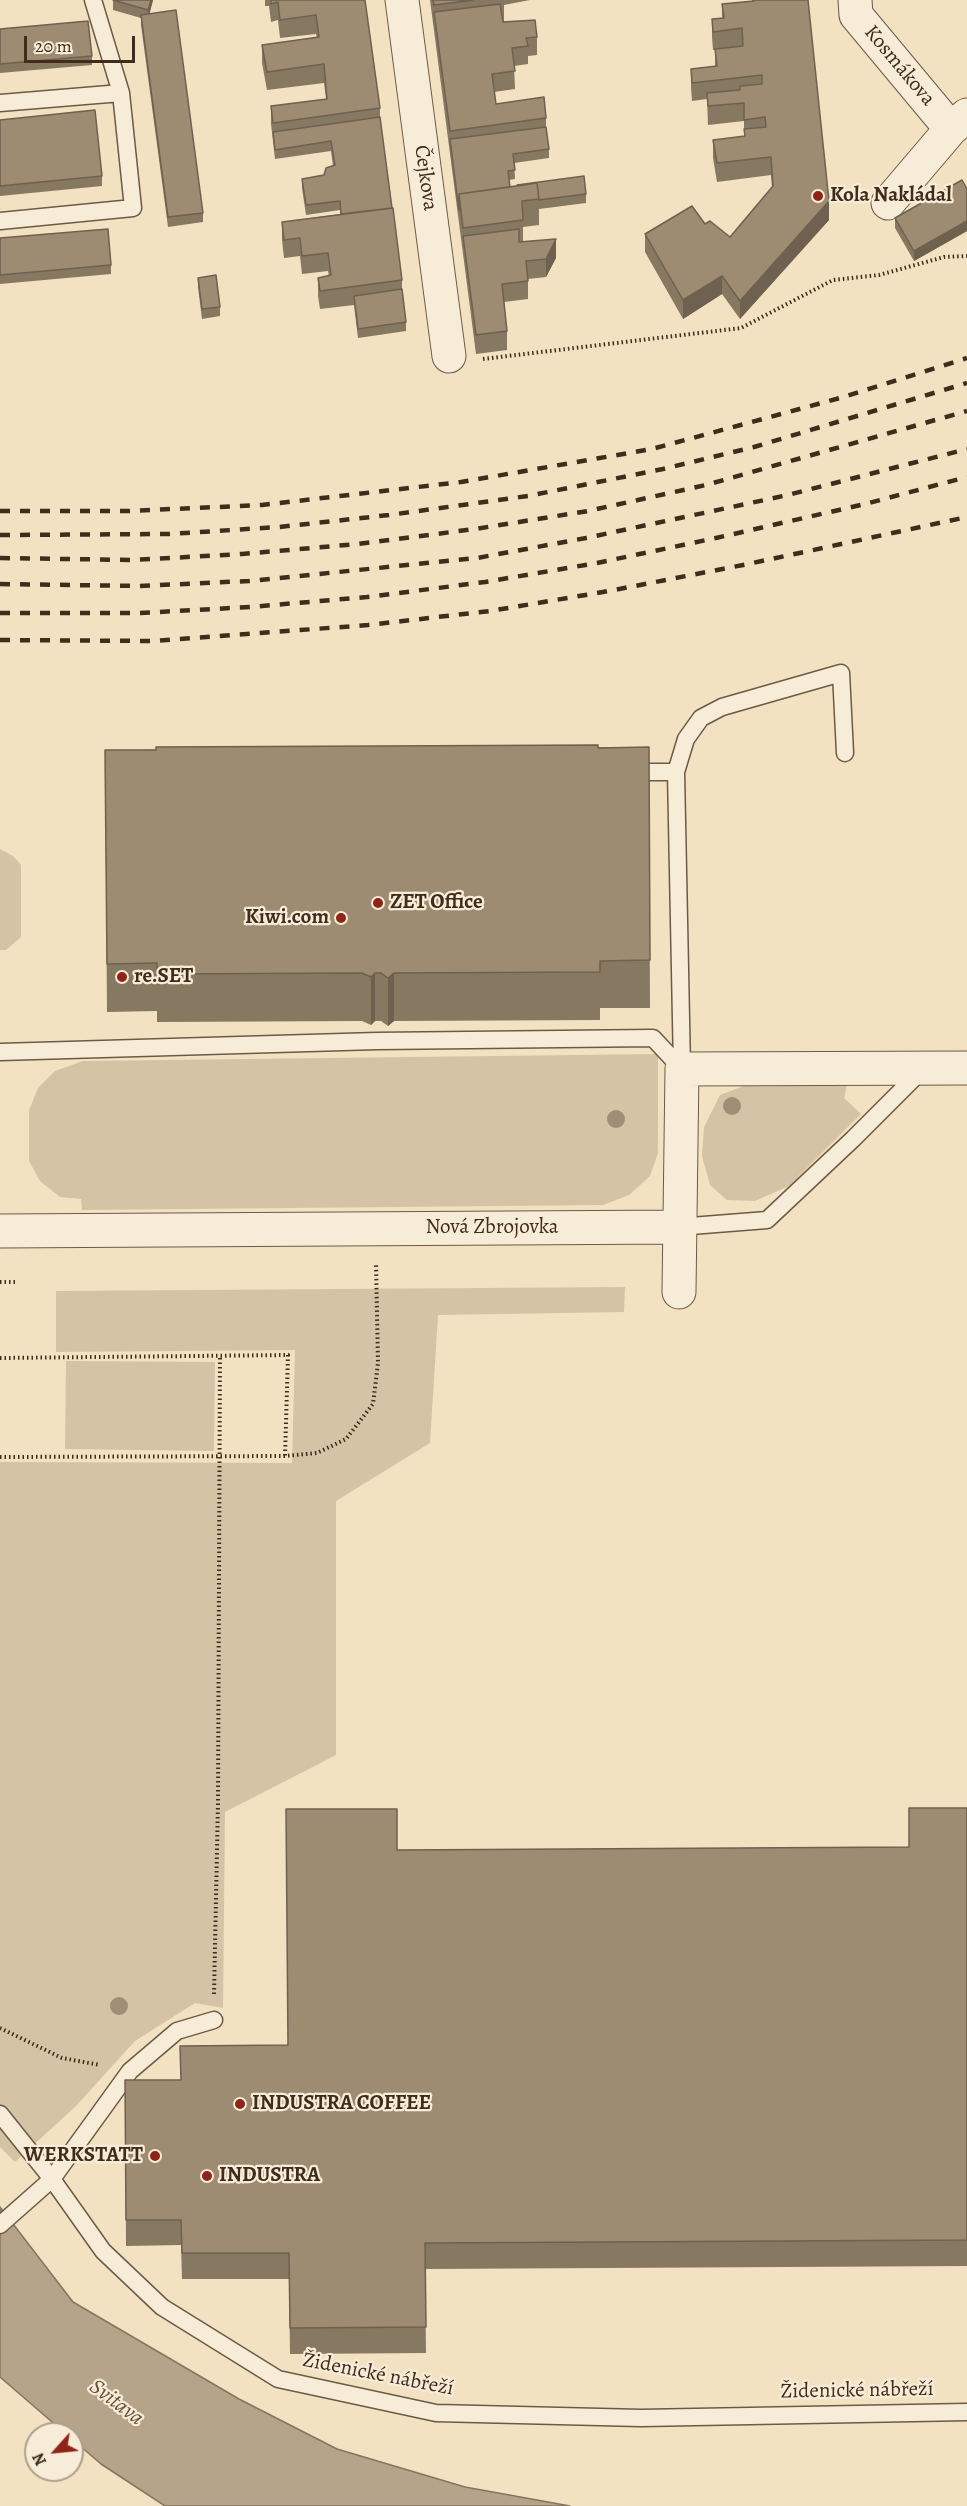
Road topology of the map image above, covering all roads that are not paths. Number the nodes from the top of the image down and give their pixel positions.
1 (93, 0) edge
2 (402, 0) edge
3 (855, 0) edge
4 (121, 93) junction
5 (0, 103) edge
6 (959, 122) edge
7 (888, 203) dead end
8 (0, 221) edge
9 (449, 356) road end
10 (845, 753) dead end
11 (608, 772) edge
12 (676, 772) junction
13 (0, 1053) edge
14 (923, 1068) junction
15 (967, 1068) edge
16 (682, 1069) junction
17 (678, 1227) junction
18 (0, 1231) edge
19 (679, 1292) dead end
20 (214, 2020) road end
21 (0, 2114) edge
22 (52, 2179) junction
23 (0, 2225) edge
24 (967, 2412) edge

1 - 4 lane
2 - 9 street, Čejkova
3 - 6 street, Kosmákova
4 - 5 lane
4 - 8 lane
6 - 7 street
10 - 12 lane
11 - 12 lane
12 - 16 lane
13 - 16 lane
14 - 15 street
14 - 16 street
14 - 17 lane, Nová Zbrojovka
16 - 17 street
17 - 18 street, Nová Zbrojovka
17 - 19 street
20 - 22 lane
21 - 22 lane, Židenické nábřeží
22 - 23 lane
22 - 24 lane, Židenické nábřeží

